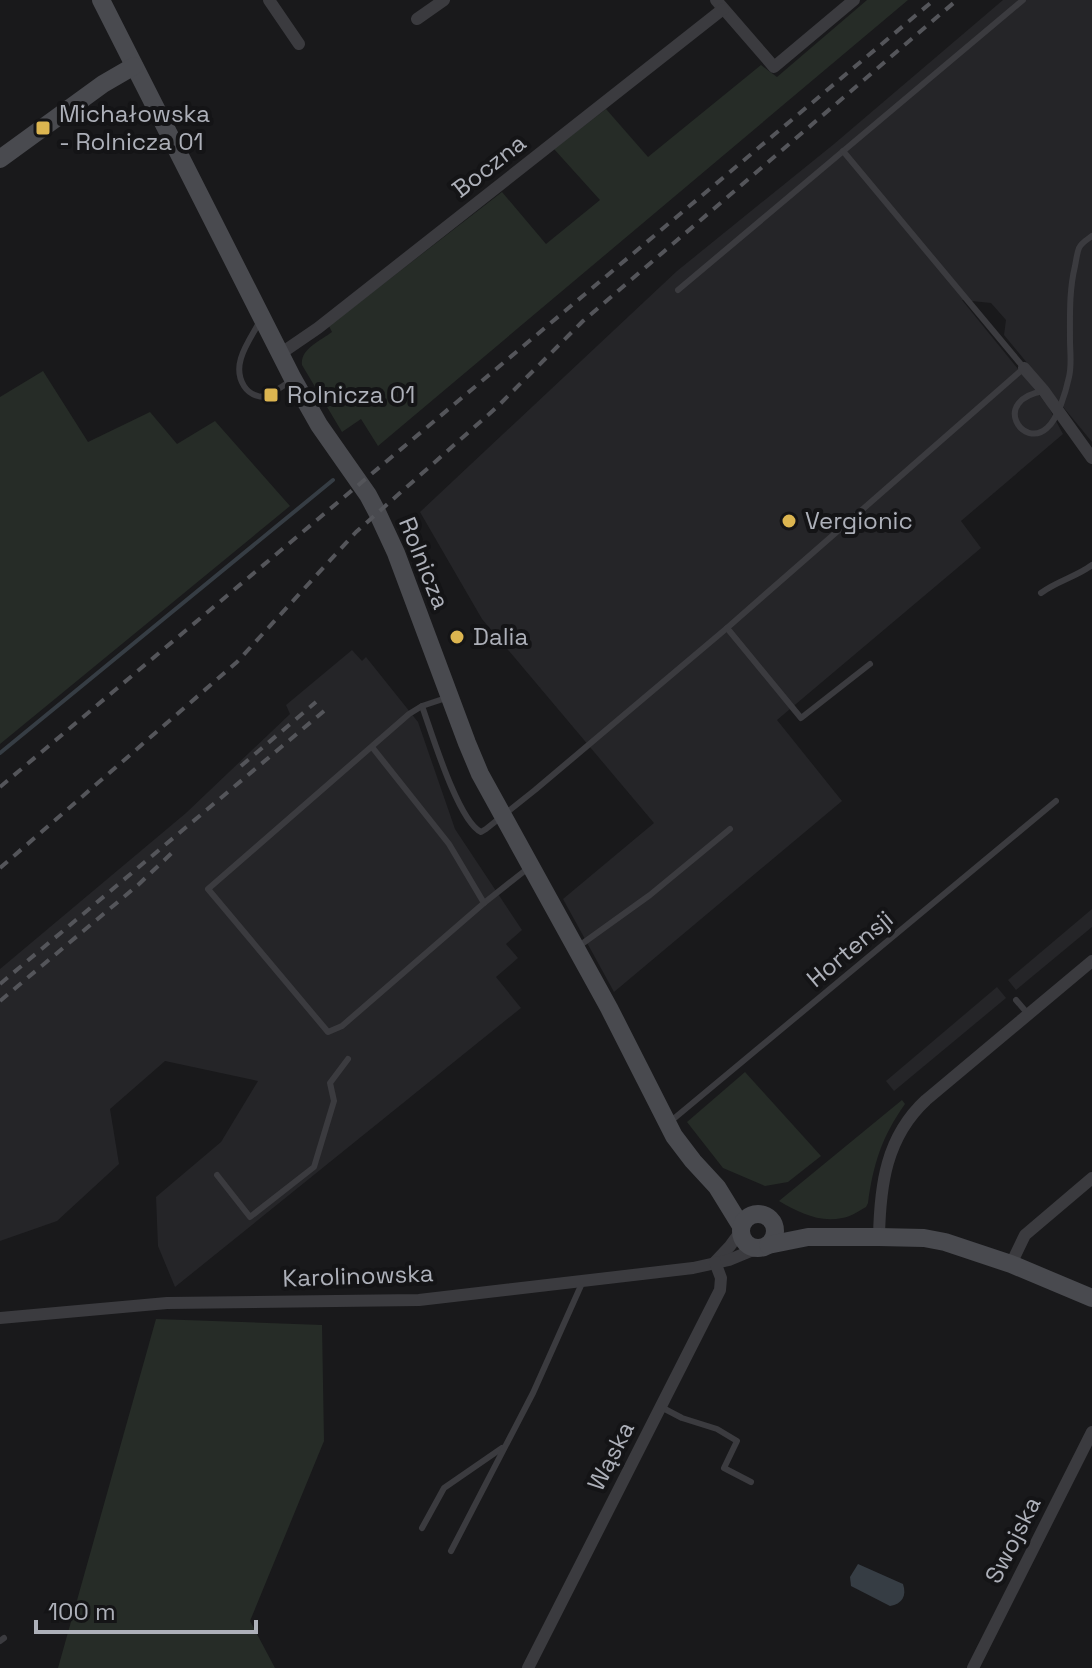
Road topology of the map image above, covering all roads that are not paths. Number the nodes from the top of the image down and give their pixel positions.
1 (101, 0) edge
2 (269, 0) edge
3 (444, 0) edge
4 (854, 0) edge
5 (1023, 0) edge
6 (720, 4) edge
7 (417, 19) dead end
8 (299, 44) dead end
9 (134, 66) junction
10 (843, 151) junction
11 (0, 159) edge
12 (1092, 236) edge
13 (678, 290) dead end
14 (261, 318) junction
15 (280, 354) junction
16 (1024, 368) junction
17 (293, 379) junction
18 (1044, 391) junction
19 (1057, 410) junction
20 (1092, 458) edge
21 (1092, 565) edge
22 (1041, 593) dead end
23 (727, 628) junction
24 (870, 664) dead end
25 (450, 697) junction
26 (422, 706) junction
27 (372, 747) junction
28 (1056, 801) dead end
29 (504, 816) junction
30 (730, 829) dead end
31 (531, 866) junction
32 (484, 903) junction
33 (576, 948) junction
34 (1092, 961) edge
35 (1016, 1000) dead end
36 (1028, 1014) junction
37 (348, 1059) dead end
38 (667, 1123) junction
39 (217, 1175) dead end
40 (1092, 1178) edge
41 (717, 1187) junction
42 (765, 1218) junction
43 (741, 1229) junction
44 (808, 1237) junction
45 (879, 1237) junction
46 (763, 1247) junction
47 (715, 1262) junction
48 (1011, 1264) junction
49 (583, 1281) junction
50 (1092, 1298) edge
51 (0, 1318) edge
52 (661, 1407) junction
53 (1092, 1432) edge
54 (505, 1446) junction
55 (751, 1482) dead end
56 (422, 1528) dead end
57 (451, 1551) dead end
58 (528, 1668) edge
59 (973, 1668) edge

1 - 9 street, Rolnicza
2 - 8 street
3 - 7 street
4 - 6 street
5 - 10 lane
6 - 15 street, Boczna
9 - 11 street
9 - 14 street, Rolnicza
10 - 13 lane
10 - 16 lane
12 - 19 lane
14 - 15 street, Rolnicza
14 - 17 lane
15 - 17 street, Rolnicza
16 - 18 street
16 - 23 lane
17 - 25 street, Rolnicza
18 - 19 street
18 - 19 lane
19 - 20 street
21 - 22 lane
23 - 24 lane
23 - 29 lane
25 - 26 lane
25 - 29 street, Rolnicza
26 - 27 lane
26 - 29 lane
27 - 32 lane
27 - 32 lane
28 - 38 lane, Hortensji
29 - 31 street, Rolnicza
30 - 33 lane
31 - 32 lane
31 - 33 street, Rolnicza
33 - 38 street, Rolnicza
34 - 36 street
35 - 36 lane
36 - 45 street
37 - 39 lane
38 - 41 street, Rolnicza
40 - 48 street
41 - 42 street, Rolnicza
41 - 43 street, Rolnicza
42 - 43 street
42 - 44 street, Karolinowska
42 - 46 street
43 - 46 street
43 - 47 street
44 - 45 street, Karolinowska
44 - 46 street, Karolinowska
45 - 48 street, Karolinowska
46 - 47 street, Karolinowska
47 - 49 street, Karolinowska
47 - 52 street, Wąska
48 - 50 street, Karolinowska
49 - 51 street, Karolinowska
49 - 54 lane
52 - 55 lane
52 - 58 street, Wąska
53 - 59 street, Swojska
54 - 56 lane
54 - 57 lane

